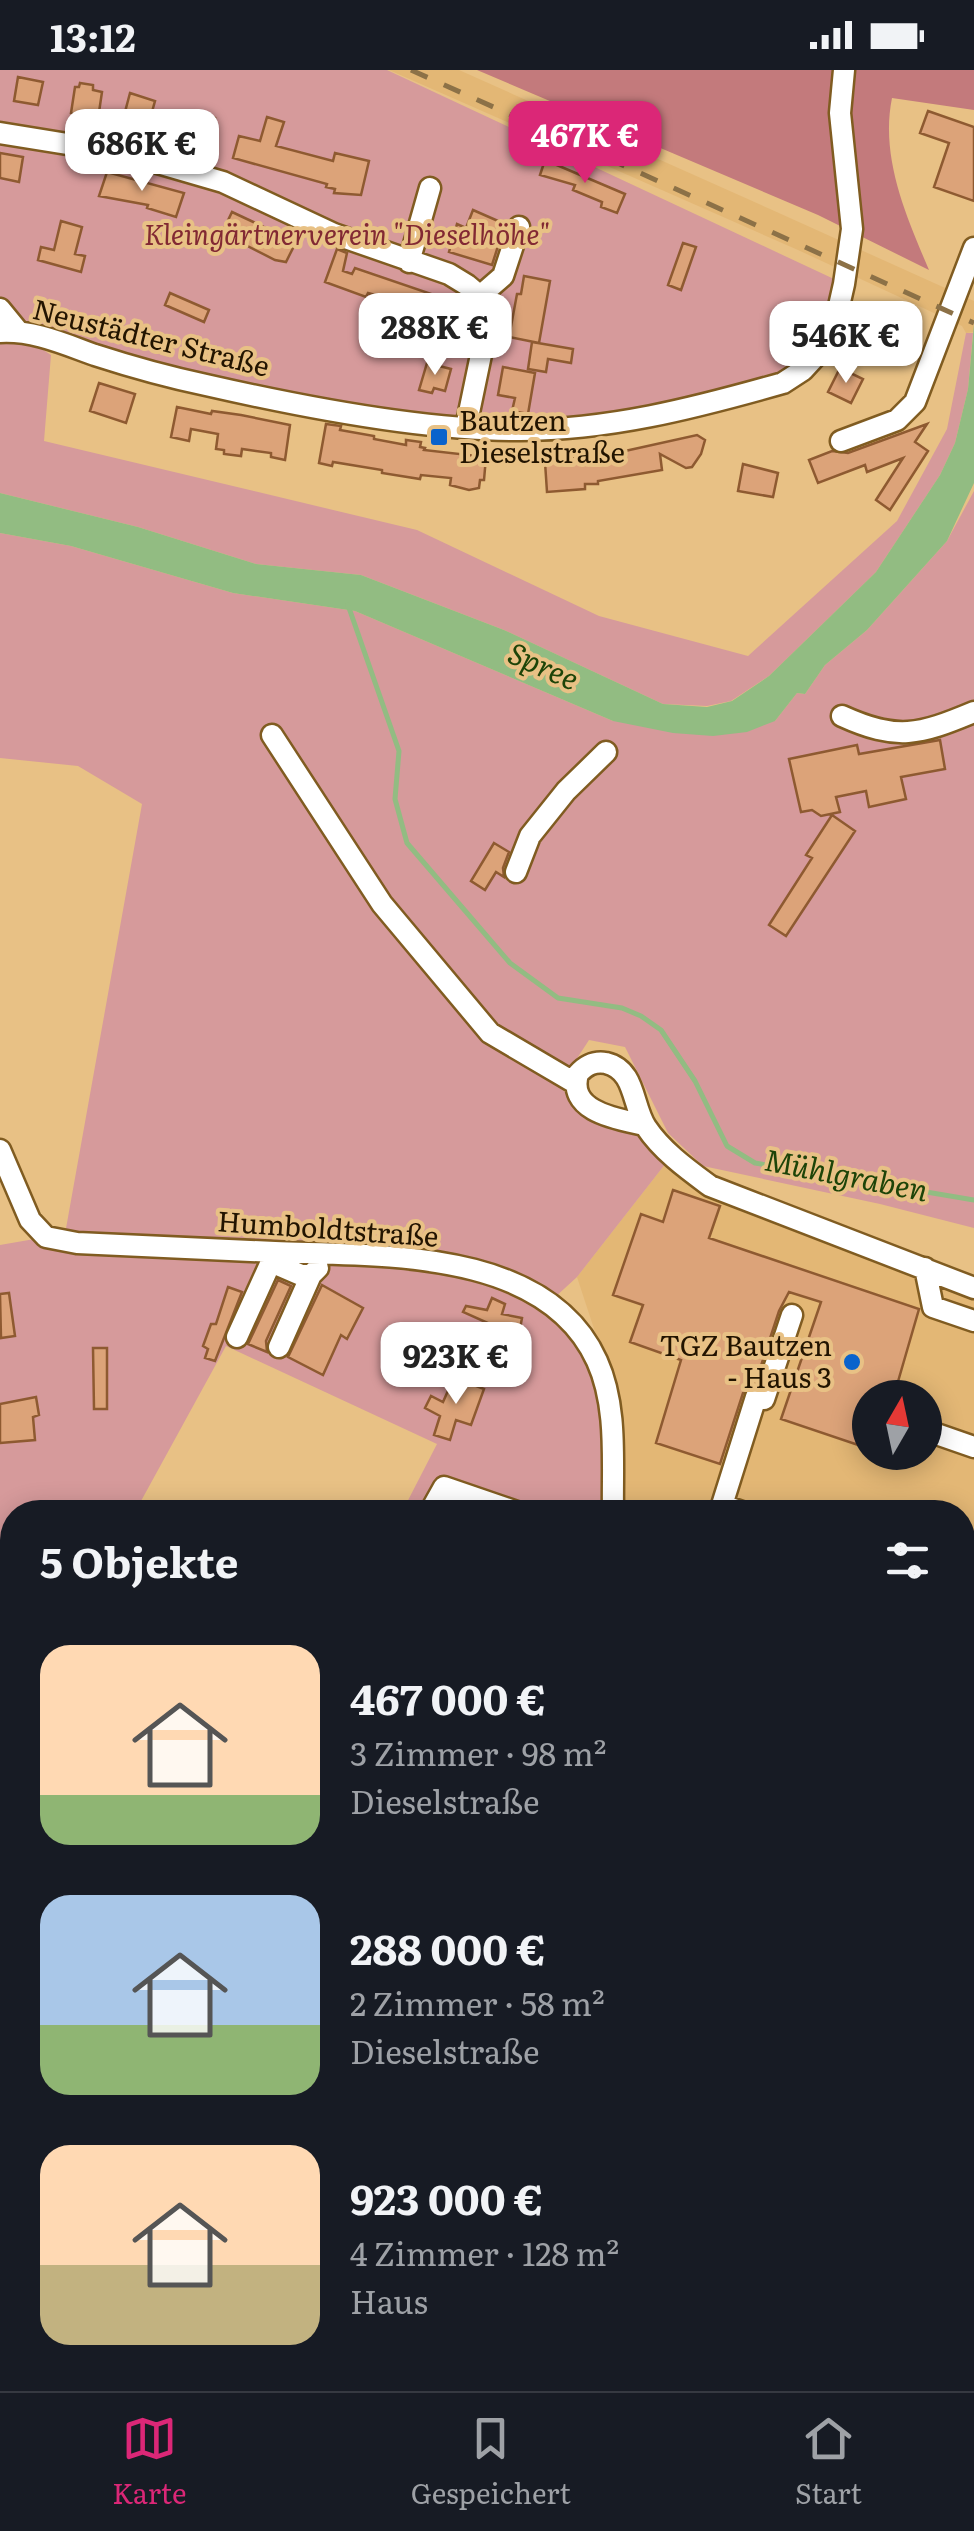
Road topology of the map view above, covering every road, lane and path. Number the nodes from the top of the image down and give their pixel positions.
1 (844, 70) edge
2 (0, 133) edge
3 (430, 188) dead end
4 (519, 227) dead end
5 (974, 248) edge
6 (409, 262) junction
7 (480, 296) junction
8 (0, 310) edge
9 (9, 332) edge
10 (466, 427) junction
11 (841, 441) dead end
12 (974, 712) edge
13 (842, 716) dead end
14 (272, 735) dead end
15 (606, 752) dead end
16 (516, 872) dead end
17 (576, 1083) junction
18 (644, 1125) junction
19 (0, 1150) edge
20 (323, 1254) junction
21 (925, 1268) junction
22 (312, 1275) junction
23 (974, 1288) edge
24 (792, 1315) dead end
25 (974, 1322) edge
26 (238, 1338) dead end
27 (279, 1347) dead end
28 (942, 1434) edge
29 (974, 1447) edge
30 (437, 1500) edge
31 (484, 1500) edge
32 (612, 1500) edge
33 (734, 1500) edge

1 - 10 street, Neustädter Straße
2 - 6 street
3 - 6 street
4 - 7 street
5 - 11 street
6 - 7 street
7 - 10 street
8 - 9 street
9 - 10 street, Neustädter Straße
12 - 13 street
14 - 17 street
15 - 16 street
17 - 18 street
17 - 18 street
18 - 21 street
19 - 20 street, Humboldtstraße
20 - 22 street
20 - 32 street, Humboldtstraße
21 - 23 street
21 - 25 street
22 - 26 street
22 - 27 street
24 - 33 street
28 - 29 street
30 - 31 street

